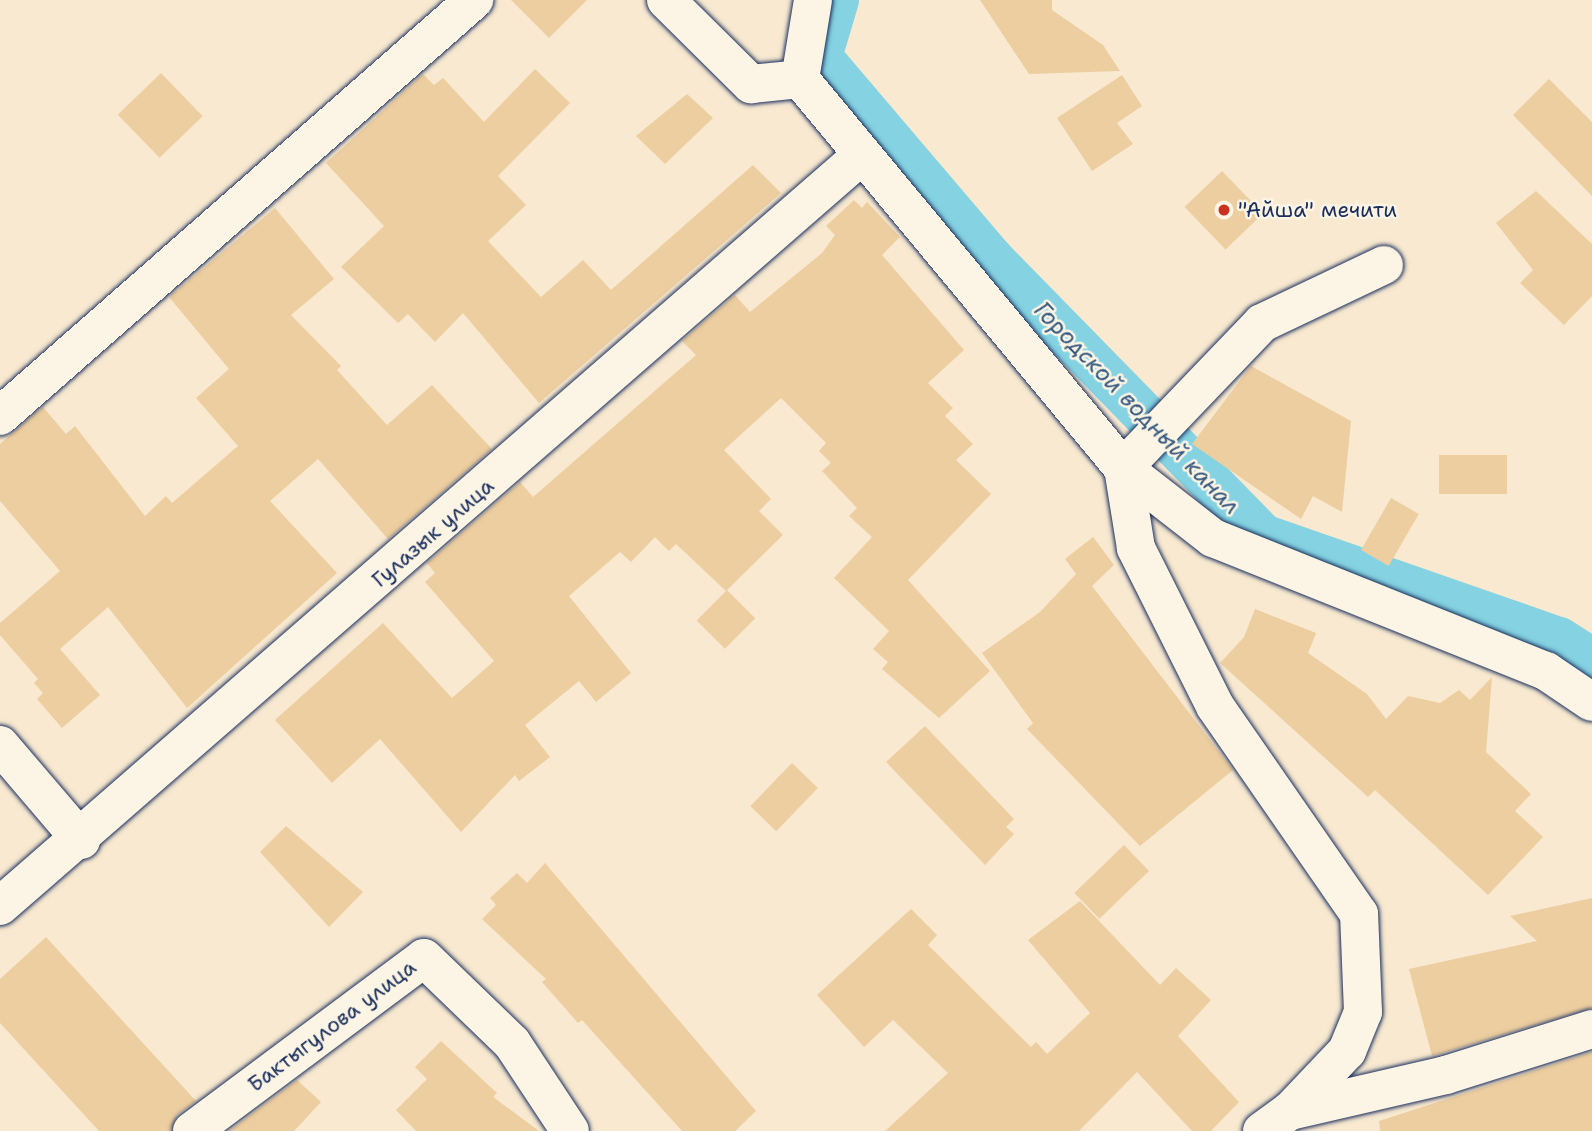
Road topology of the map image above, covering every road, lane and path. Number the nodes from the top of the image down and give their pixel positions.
1 (474, 0) edge
2 (666, 0) edge
3 (813, 0) edge
4 (800, 79) junction
5 (861, 156) junction
6 (1384, 265) dead end
7 (0, 416) edge
8 (1123, 468) junction
9 (1592, 702) edge
10 (0, 745) edge
11 (81, 840) junction
12 (0, 906) edge
13 (1592, 1029) edge
14 (1276, 1121) edge
15 (192, 1131) edge
16 (570, 1131) edge

1 - 7 street
2 - 4 street
3 - 4 street
4 - 5 street
5 - 8 street
5 - 11 street, Гулазык улица
6 - 8 street
8 - 9 street
8 - 14 street
10 - 11 street
11 - 12 street, Гулазык улица
13 - 14 street
15 - 16 street, Бактыгулова улица

